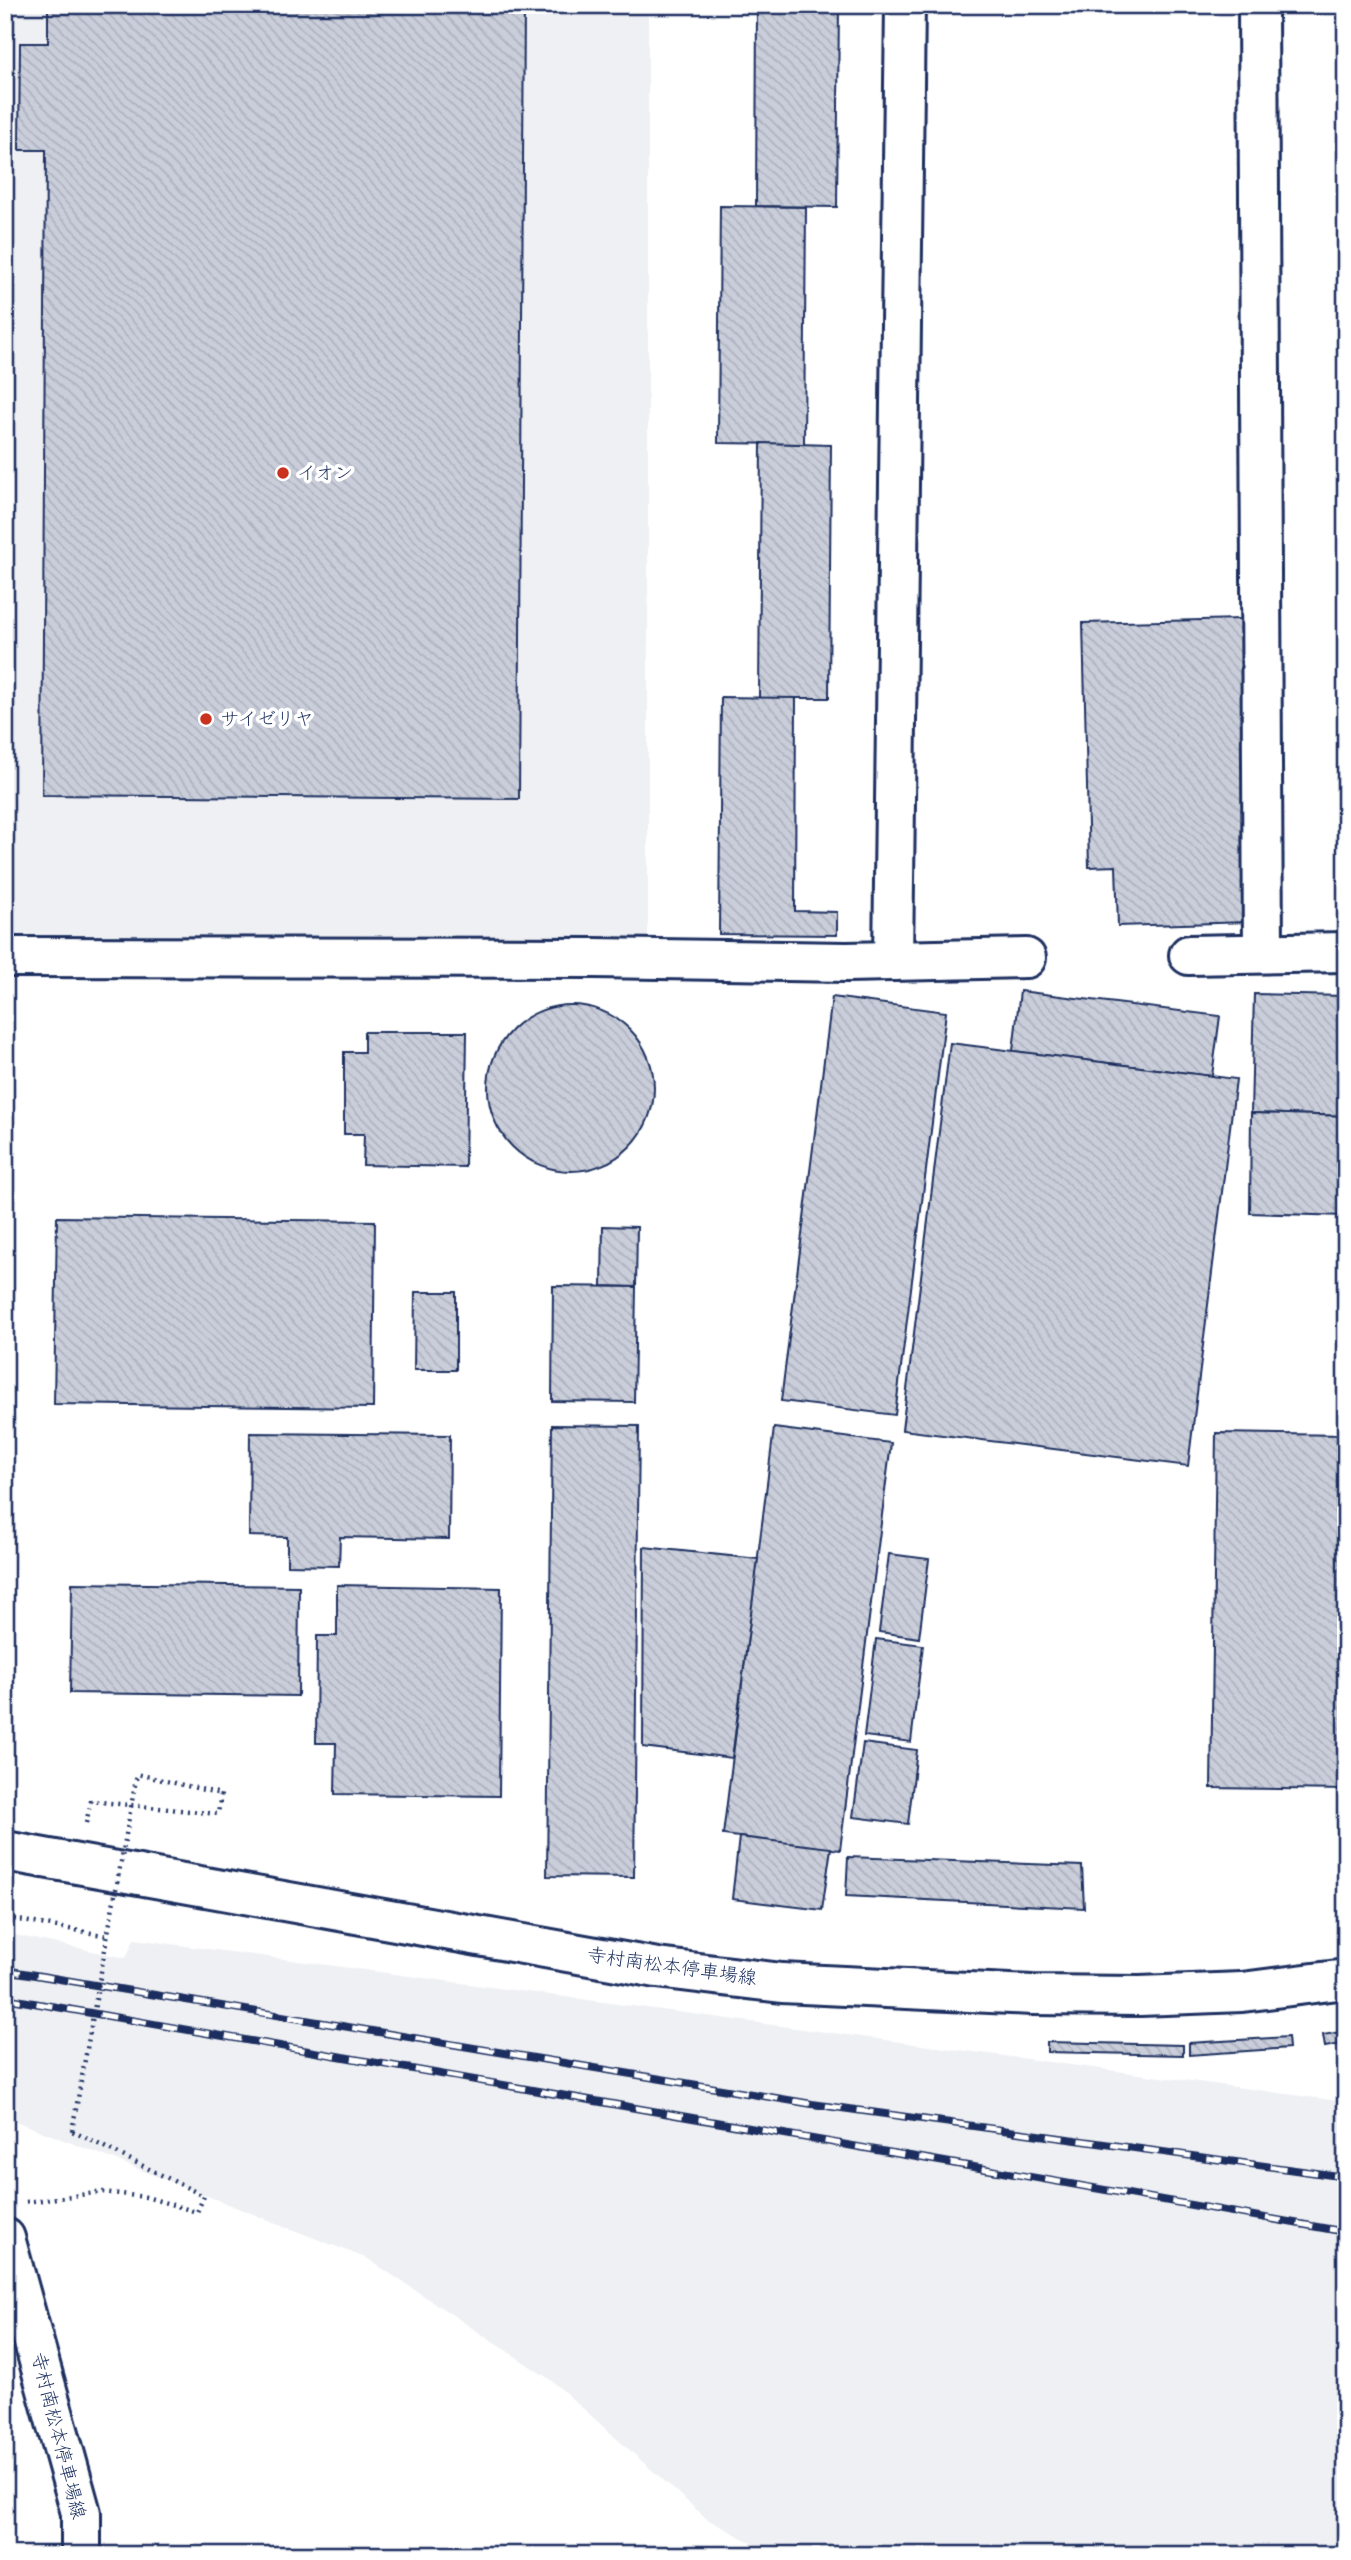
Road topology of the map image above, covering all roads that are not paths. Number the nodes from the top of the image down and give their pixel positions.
1 (905, 5) edge
2 (1258, 5) edge
3 (1346, 952) edge
4 (1263, 953) junction
5 (1189, 955) dead end
6 (5, 957) edge
7 (1026, 958) dead end
8 (893, 961) junction
9 (5, 1851) edge
10 (1346, 1979) edge
11 (7, 2252) edge
12 (80, 2555) edge

1 - 8 main road
2 - 4 main road
3 - 4 main road
4 - 5 main road
6 - 8 main road
7 - 8 main road
9 - 10 main road, 寺村南松本停車場線
11 - 12 main road, 寺村南松本停車場線

